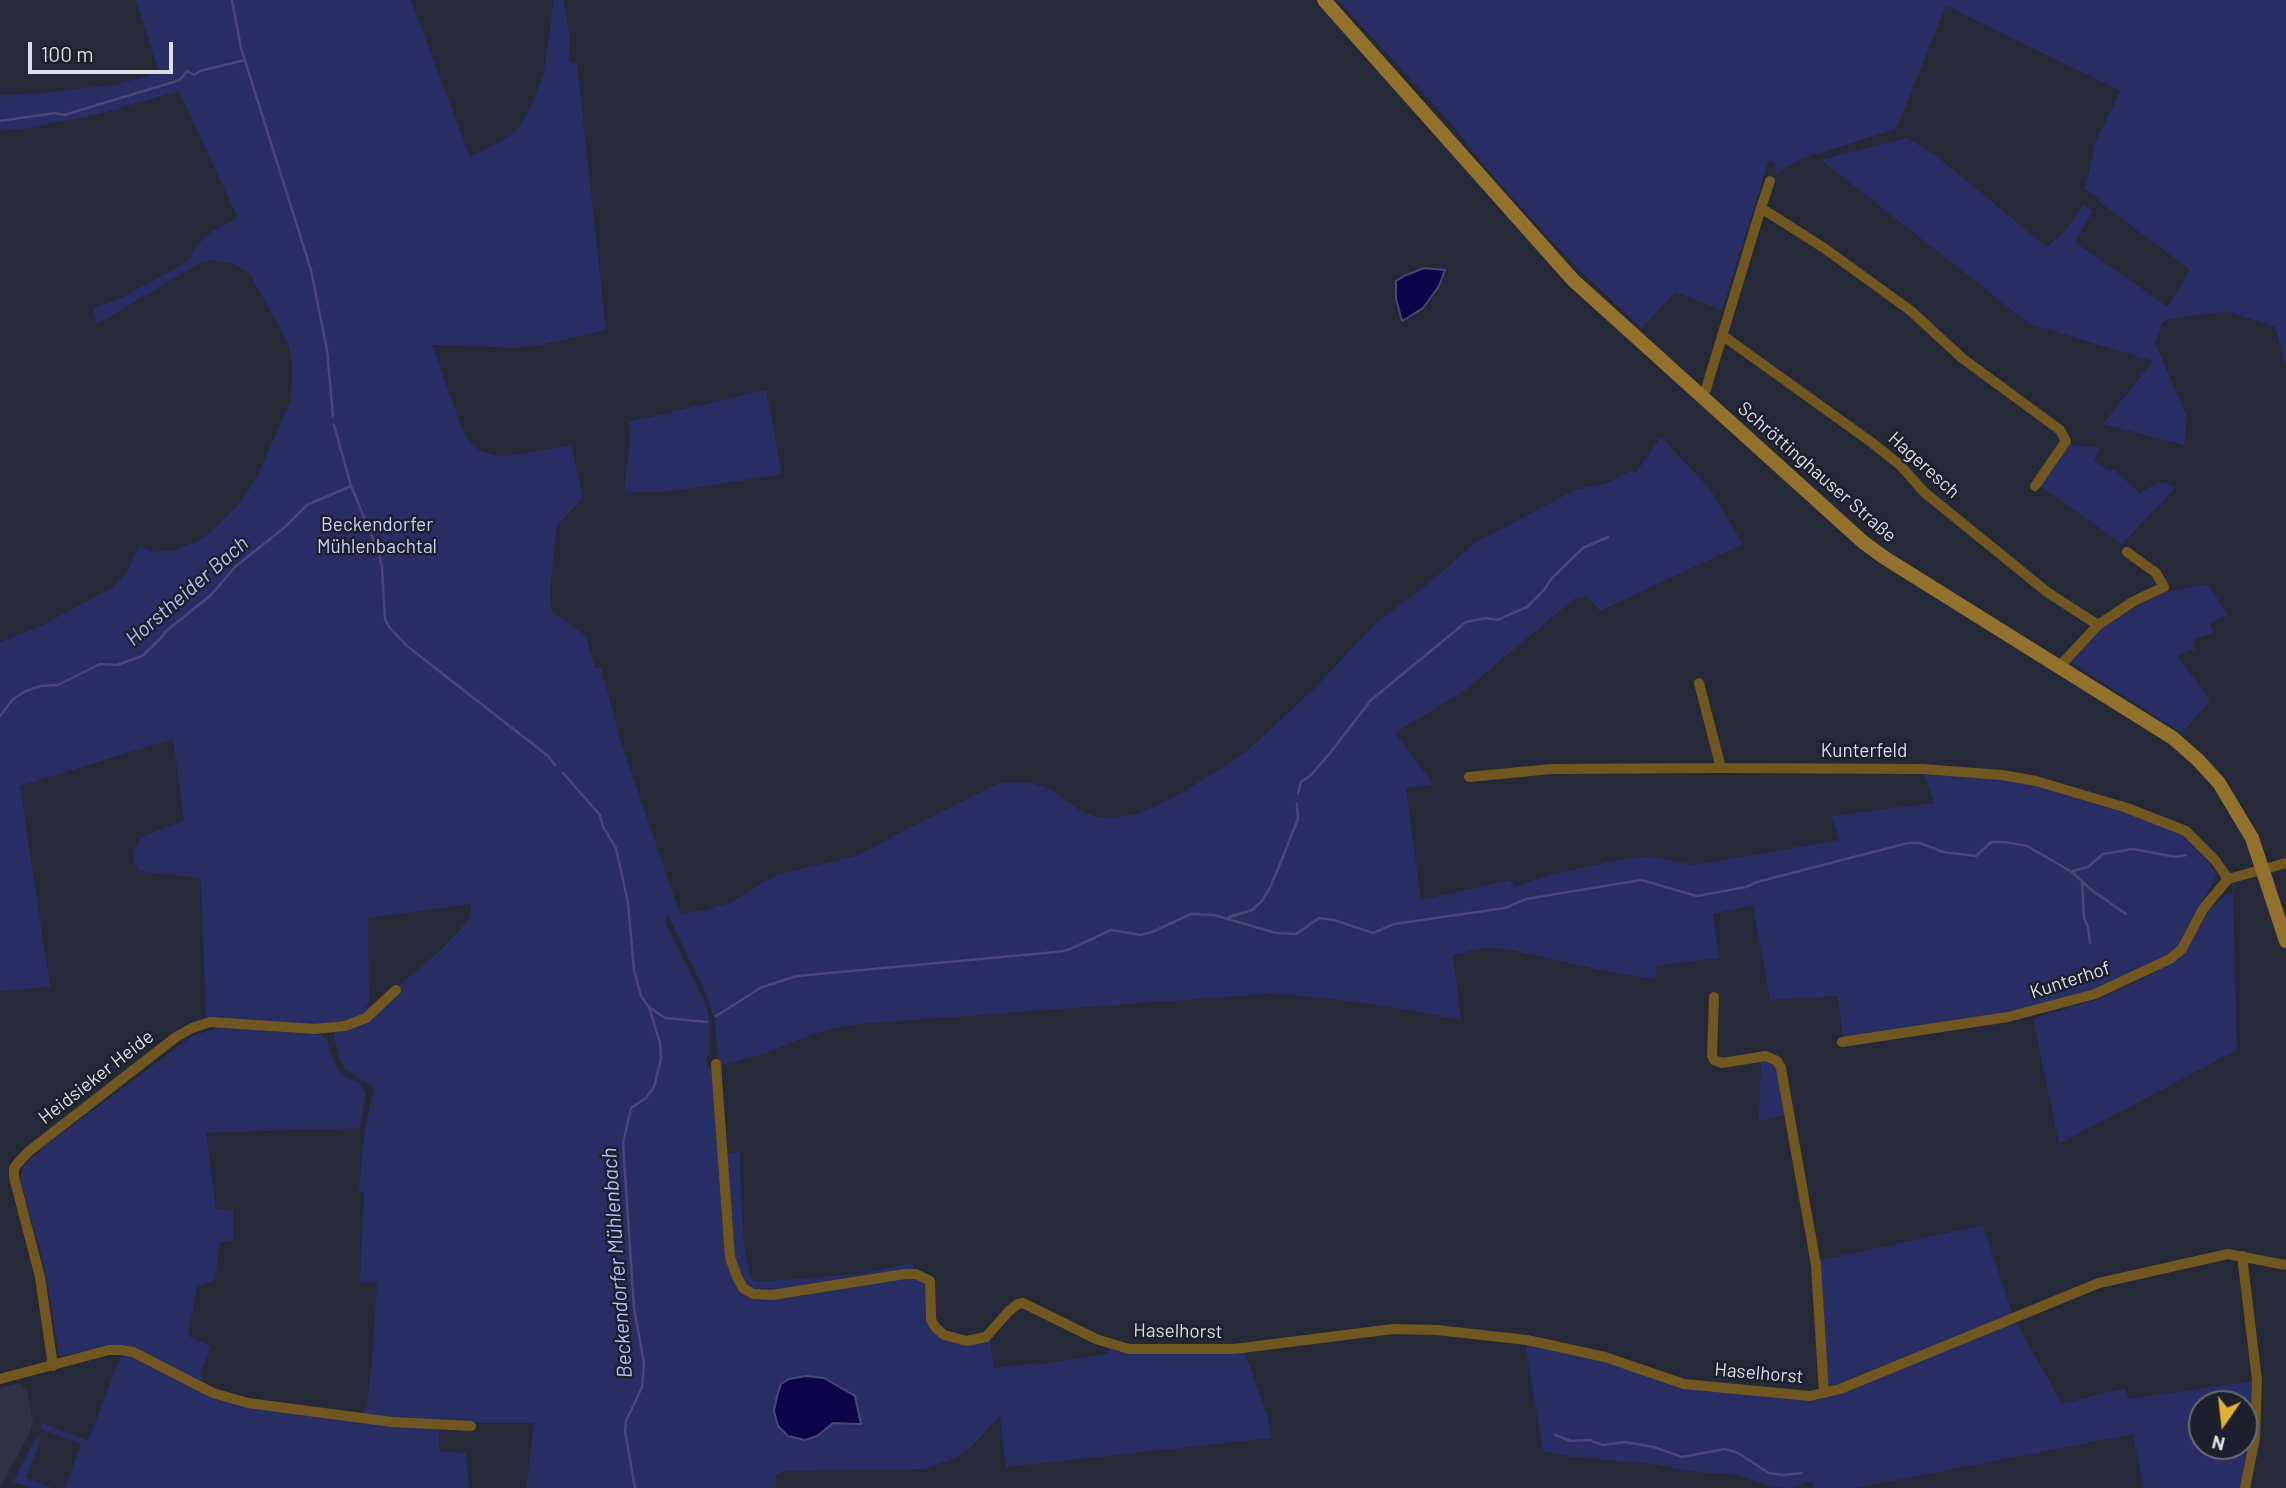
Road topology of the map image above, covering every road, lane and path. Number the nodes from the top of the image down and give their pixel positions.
1 (1324, 0) edge
2 (1770, 181) dead end
3 (1761, 208) junction
4 (1722, 335) junction
5 (1700, 396) junction
6 (2035, 485) dead end
7 (2127, 552) dead end
8 (2098, 625) junction
9 (2059, 667) junction
10 (1699, 683) dead end
11 (1721, 768) junction
12 (1469, 777) dead end
13 (2286, 863) edge
14 (2263, 869) junction
15 (2228, 879) junction
16 (2286, 941) edge
17 (396, 990) dead end
18 (1714, 997) dead end
19 (1842, 1041) dead end
20 (716, 1064) dead end
21 (2242, 1256) junction
22 (2286, 1265) edge
23 (53, 1366) junction
24 (0, 1379) edge
25 (1824, 1393) junction
26 (471, 1426) dead end
27 (2245, 1488) edge

1 - 5 main road, Schröttinghauser Straße
2 - 3 street
3 - 4 street
3 - 6 street
4 - 5 street
4 - 8 street, Hageresch
5 - 9 main road, Schröttinghauser Straße
7 - 8 street
8 - 9 street
9 - 14 main road, Schröttinghauser Straße
10 - 11 street
11 - 12 street, Kunterfeld
11 - 15 street, Kunterfeld
13 - 14 street
14 - 15 street
14 - 16 main road, Schröttinghauser Straße
15 - 19 street, Kunterhof
17 - 23 street, Heidsieker Heide
18 - 25 street, Haselhorst
20 - 25 street, Haselhorst
21 - 22 street, Haselhorst
21 - 25 street, Haselhorst
21 - 27 street
23 - 24 street
23 - 26 street

